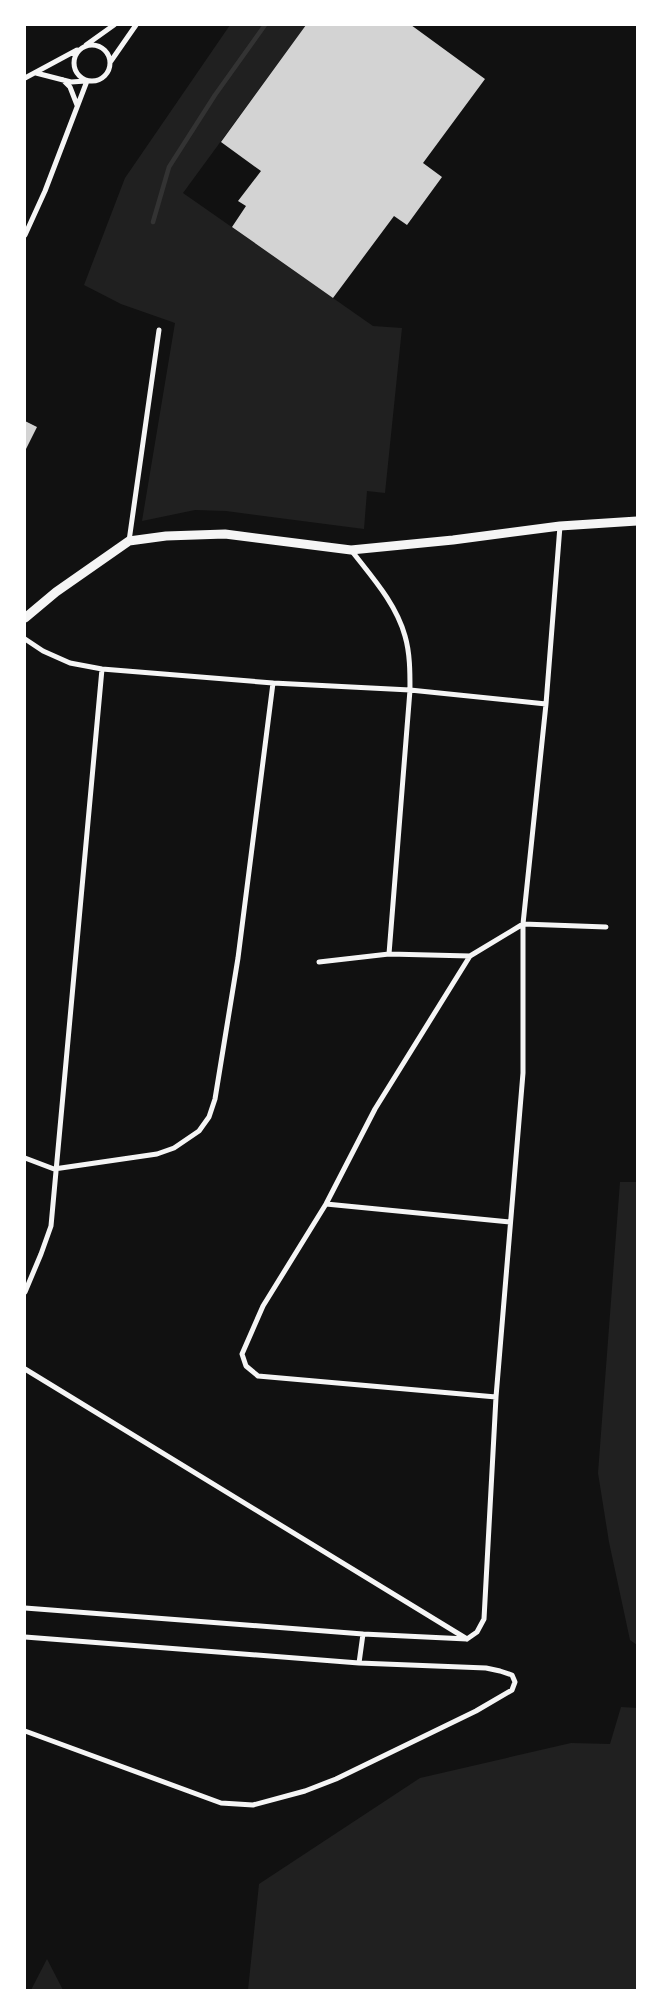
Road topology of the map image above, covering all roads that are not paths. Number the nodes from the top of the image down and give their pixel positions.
1 (114, 25) edge
2 (136, 25) edge
3 (83, 47) junction
4 (110, 61) junction
5 (35, 73) junction
6 (25, 78) edge
7 (63, 80) junction
8 (87, 81) junction
9 (77, 106) junction
10 (25, 234) edge
11 (158, 330) dead end
12 (637, 521) edge
13 (560, 526) junction
14 (129, 541) junction
15 (351, 550) junction
16 (25, 618) edge
17 (25, 639) edge
18 (102, 669) junction
19 (273, 683) junction
20 (410, 690) junction
21 (546, 704) junction
22 (523, 924) junction
23 (606, 927) dead end
24 (388, 954) junction
25 (470, 956) junction
26 (319, 962) dead end
27 (25, 1158) edge
28 (54, 1169) junction
29 (326, 1204) junction
30 (510, 1222) junction
31 (25, 1292) edge
32 (25, 1369) edge
33 (496, 1398) junction
34 (25, 1608) edge
35 (363, 1634) junction
36 (25, 1637) edge
37 (468, 1639) junction
38 (359, 1663) junction
39 (25, 1731) edge

1 - 3 street
2 - 4 street
3 - 4 street
3 - 5 street
3 - 8 street
4 - 8 street
5 - 6 street
5 - 7 street
7 - 8 street
7 - 9 street
8 - 9 street
9 - 10 street
11 - 14 street
12 - 13 street
13 - 15 street
13 - 21 street
14 - 15 street
14 - 16 street
15 - 20 street
17 - 18 street
18 - 19 street
18 - 28 street
19 - 20 street
19 - 28 street
20 - 21 street
20 - 24 street
21 - 22 street
22 - 23 street
22 - 25 street
22 - 30 street
24 - 25 street
24 - 26 street
25 - 29 street
27 - 28 street
28 - 31 street
29 - 30 street
29 - 33 street
30 - 33 street
32 - 37 street
33 - 37 street
34 - 35 street
35 - 37 street
35 - 38 street
36 - 38 street
38 - 39 street

